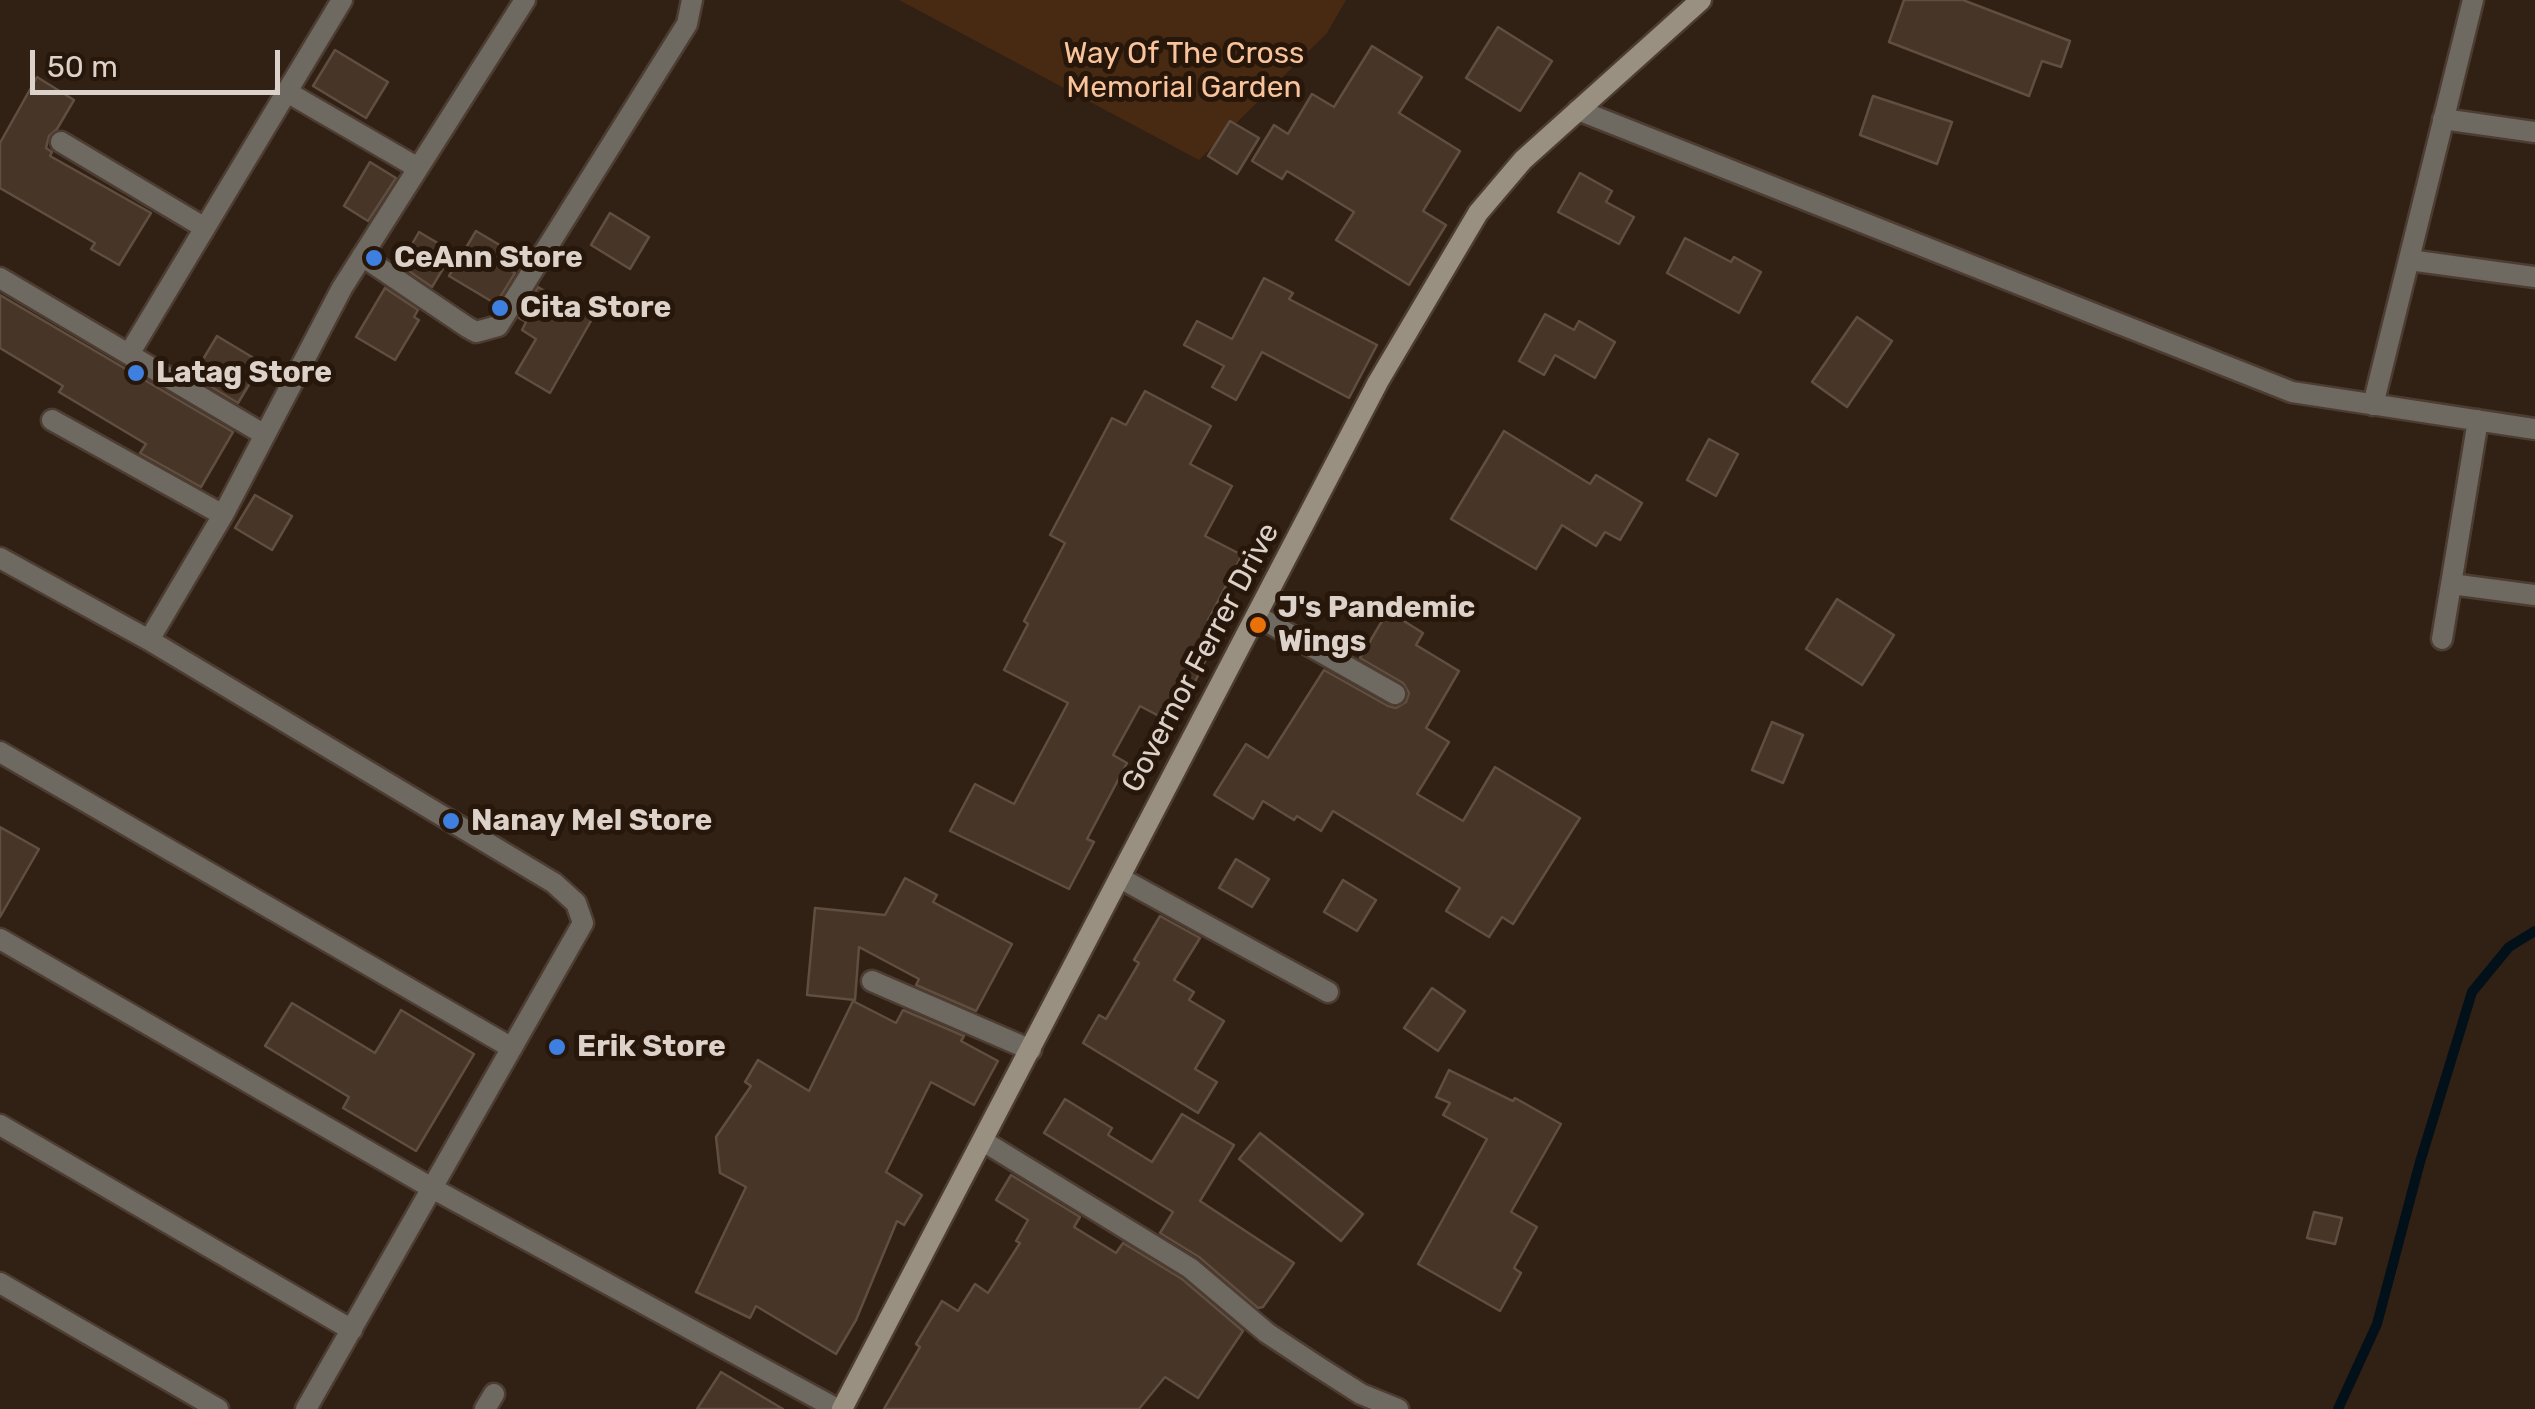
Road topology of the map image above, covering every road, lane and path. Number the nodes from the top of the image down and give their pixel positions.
1 (342, 0) edge
2 (524, 0) edge
3 (692, 0) edge
4 (1701, 0) edge
5 (2473, 0) edge
6 (287, 92) junction
7 (1578, 110) junction
8 (2443, 119) junction
9 (2535, 132) edge
10 (61, 142) dead end
11 (418, 168) junction
12 (205, 228) junction
13 (362, 256) junction
14 (2409, 260) junction
15 (2535, 277) edge
16 (0, 278) edge
17 (128, 354) junction
18 (2373, 405) junction
19 (52, 420) dead end
20 (2478, 420) junction
21 (2535, 429) edge
22 (265, 435) junction
23 (222, 515) junction
24 (0, 558) edge
25 (2451, 584) junction
26 (2535, 595) edge
27 (1257, 616) junction
28 (2442, 639) dead end
29 (149, 640) junction
30 (1394, 694) dead end
31 (0, 752) edge
32 (1120, 878) junction
33 (0, 939) edge
34 (872, 981) dead end
35 (1328, 992) dead end
36 (512, 1048) junction
37 (1030, 1050) junction
38 (0, 1125) edge
39 (983, 1141) junction
40 (430, 1187) junction
41 (0, 1283) edge
42 (352, 1330) junction
43 (218, 1409) edge
44 (306, 1409) edge
45 (839, 1409) edge
46 (1398, 1409) edge

1 - 6 street
2 - 11 street
3 - 13 street
4 - 7 main road, Governor Ferrer Drive
5 - 8 street
6 - 11 street
6 - 12 street
7 - 18 street
7 - 27 main road, Governor Ferrer Drive
8 - 9 street
8 - 14 street
10 - 12 street
11 - 13 street
12 - 17 street
13 - 22 street
14 - 15 street
14 - 18 street
16 - 17 street
17 - 22 street
18 - 20 street
19 - 23 street
20 - 21 street
20 - 25 street
22 - 23 street
23 - 29 street
24 - 29 street
25 - 26 street
25 - 28 street
27 - 30 street
27 - 32 main road, Governor Ferrer Drive
29 - 36 street
31 - 36 street
32 - 35 street
32 - 37 main road, Governor Ferrer Drive
33 - 40 street
34 - 37 street
36 - 40 street
37 - 39 main road, Governor Ferrer Drive
38 - 42 street
39 - 45 main road, Governor Ferrer Drive
39 - 46 street
40 - 42 street
40 - 45 street
41 - 43 street
42 - 44 street

